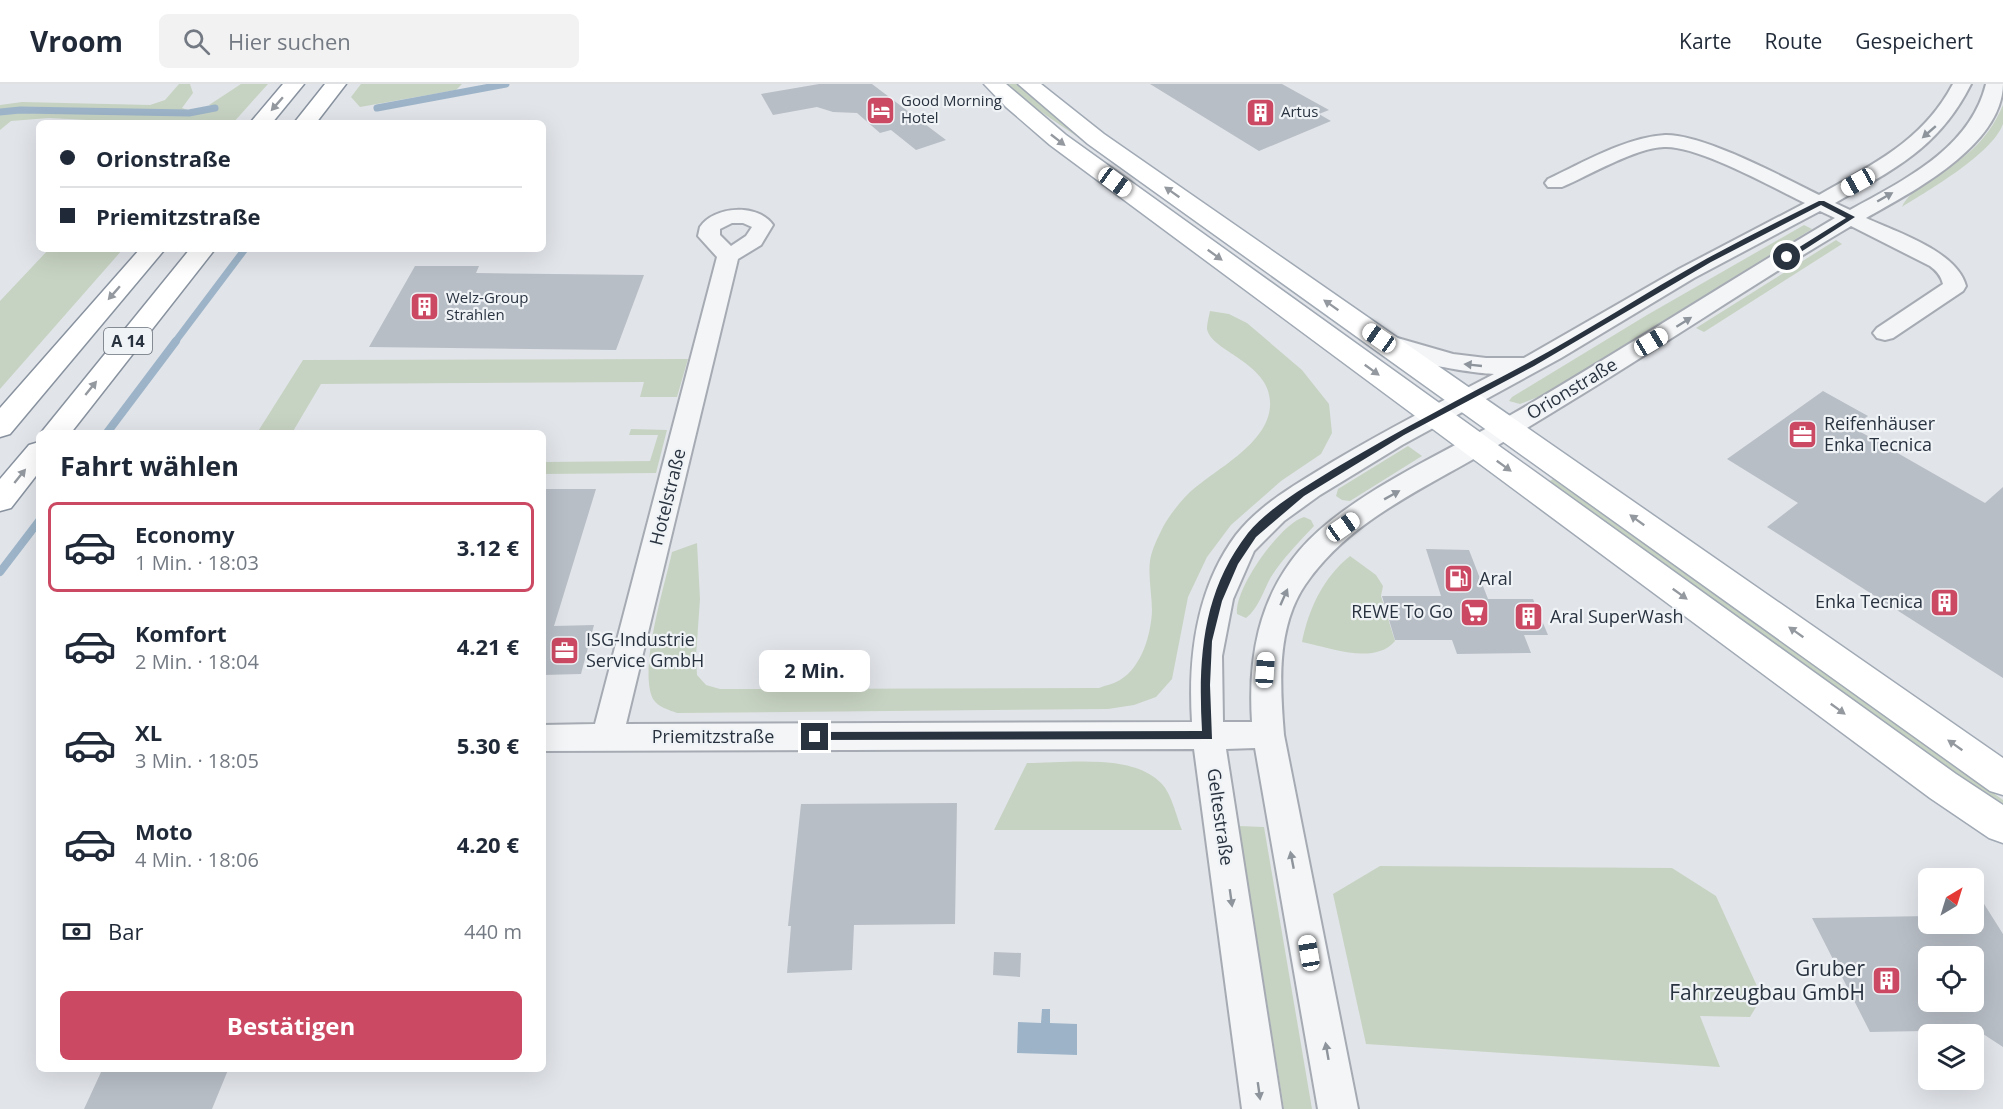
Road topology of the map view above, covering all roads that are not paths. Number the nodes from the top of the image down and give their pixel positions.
1 (294, 84) edge
2 (336, 84) edge
3 (994, 84) edge
4 (1028, 84) edge
5 (1962, 84) edge
6 (1995, 84) edge
7 (264, 120) edge
8 (307, 120) edge
9 (1555, 183) dead end
10 (1821, 202) junction
11 (1851, 217) junction
12 (150, 252) edge
13 (201, 252) edge
14 (728, 256) dead end
15 (1885, 333) dead end
16 (1379, 338) junction
17 (1532, 364) junction
18 (1465, 398) junction
19 (1434, 415) junction
20 (0, 427) edge
21 (1508, 428) junction
22 (57, 430) edge
23 (1477, 446) junction
24 (36, 456) edge
25 (0, 500) edge
26 (1268, 735) junction
27 (1208, 736) junction
28 (546, 738) edge
29 (607, 738) junction
30 (2003, 779) edge
31 (2003, 826) edge
32 (1262, 1109) edge
33 (1338, 1109) edge

1 -> 7 main road
2 - 8 main road
3 -> 19 main road
16 -> 4 main road
5 -> 10 street
11 -> 6 street, Orionstraße
9 - 10 street
10 - 11 street
10 - 17 street
11 - 15 street
21 -> 11 street, Orionstraße
12 -> 20 main road, A 14
22 -> 13 main road, A 14
14 - 29 street, Hotelstraße
17 -> 16 street
16 - 18 main road
17 - 18 street
18 - 19 street, Geltestraße
18 - 21 main road
19 - 23 main road
19 - 27 street, Geltestraße
21 - 23 street, Orionstraße
30 -> 21 main road
26 -> 23 street
23 -> 31 main road
25 -> 24 main road
26 - 27 street, Priemitzstraße
33 -> 26 street
27 - 29 street, Priemitzstraße
27 -> 32 street, Geltestraße
28 - 29 street, Priemitzstraße

